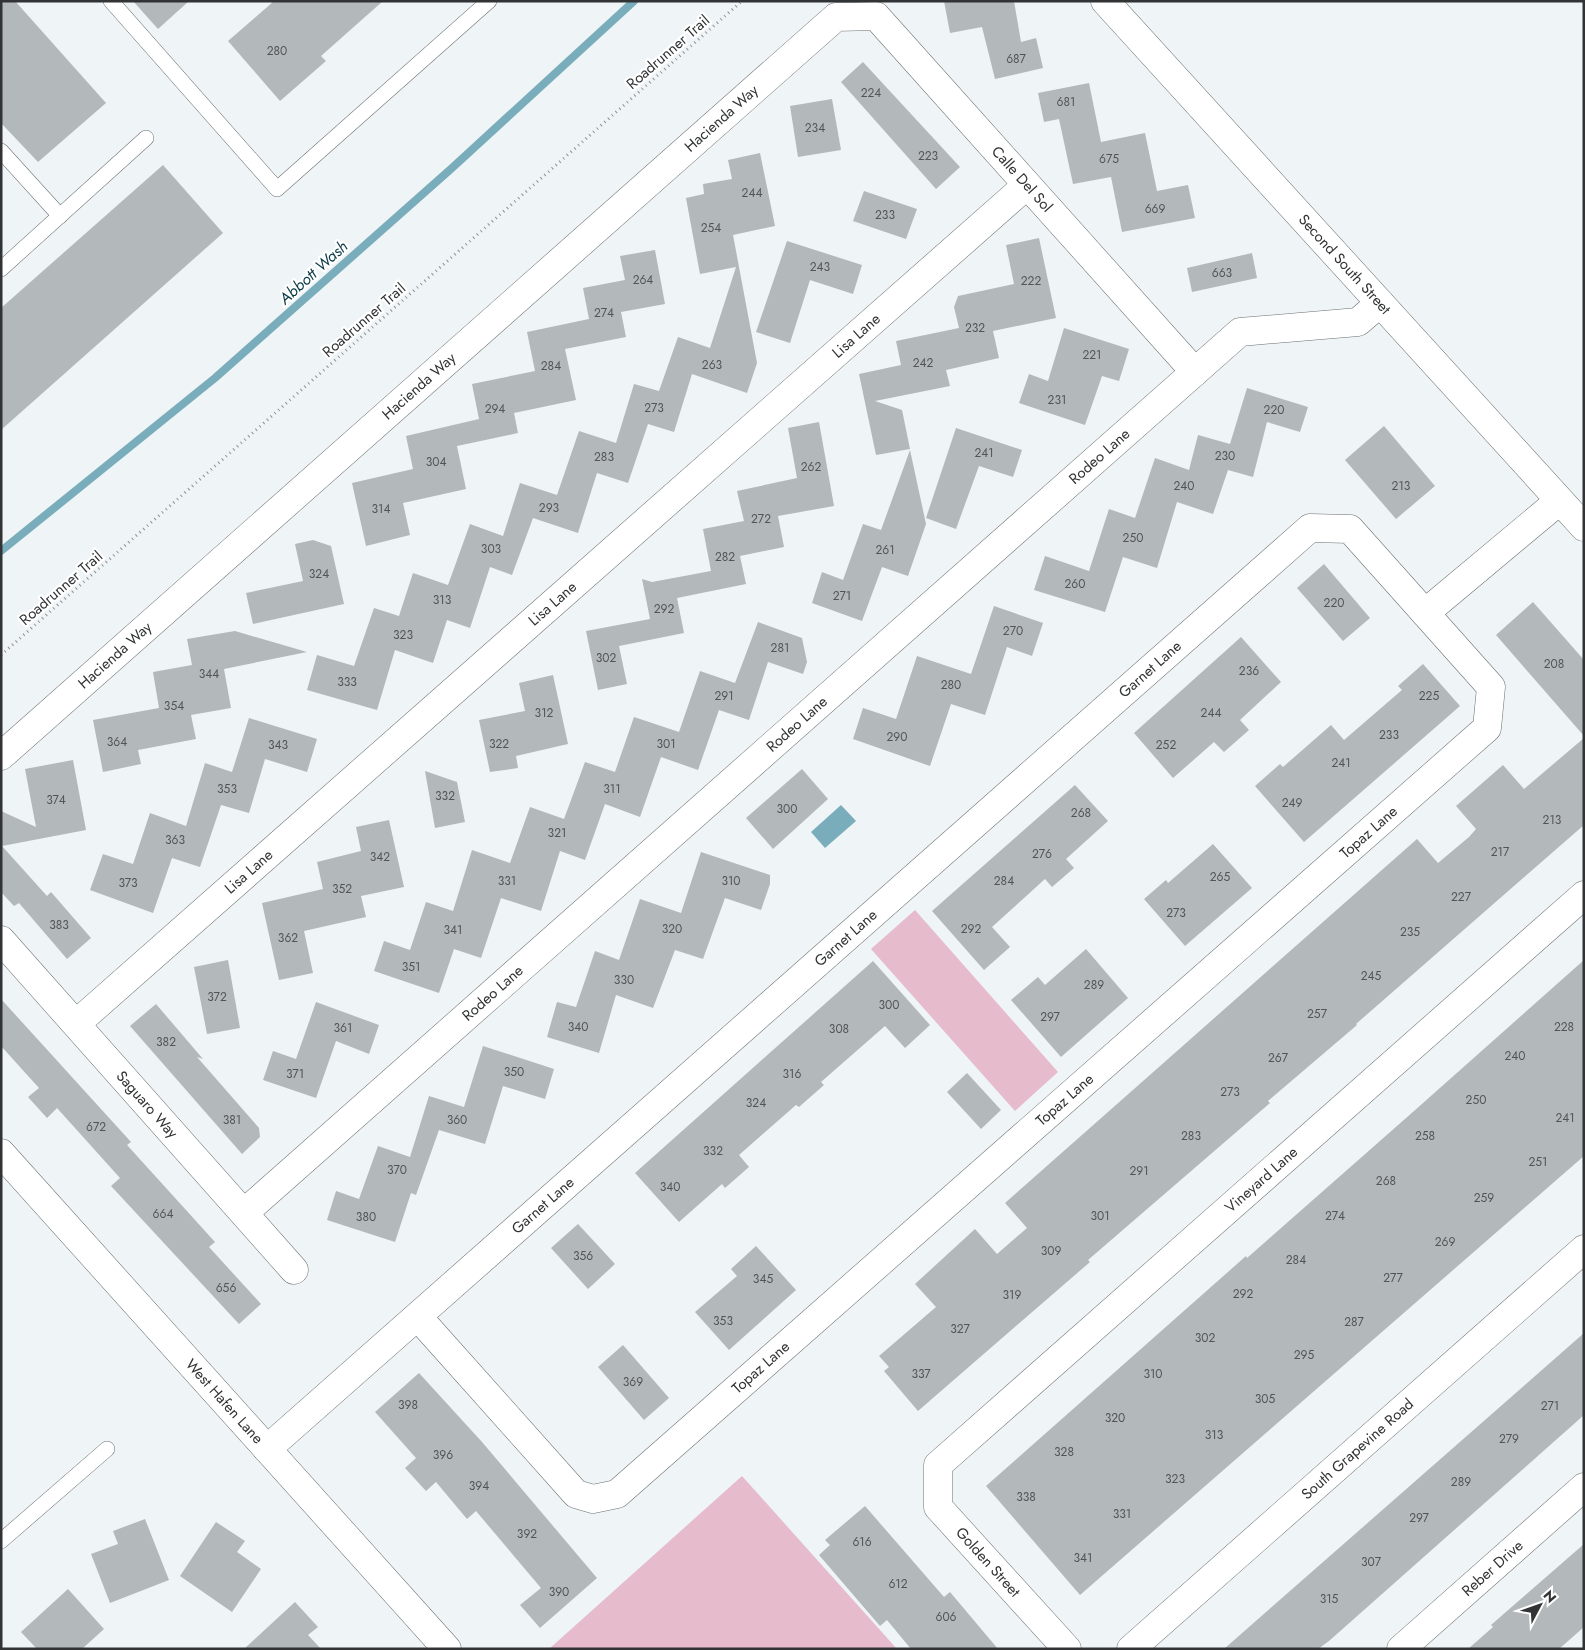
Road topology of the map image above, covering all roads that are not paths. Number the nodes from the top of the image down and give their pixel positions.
1 (111, 1) edge
2 (488, 1) edge
3 (1105, 1) edge
4 (836, 17) joint
5 (146, 138) dead end
6 (1, 151) edge
7 (1027, 185) junction
8 (60, 216) junction
9 (1, 269) edge
10 (1380, 303) junction
11 (1195, 372) junction
12 (1560, 500) junction
13 (1584, 527) edge
14 (1425, 613) junction
15 (1, 756) edge
16 (1584, 895) edge
17 (1, 940) edge
18 (76, 1023) junction
19 (1, 1153) edge
20 (244, 1213) junction
21 (1584, 1249) edge
22 (294, 1270) dead end
23 (418, 1317) junction
24 (107, 1449) dead end
25 (267, 1449) junction
26 (938, 1465) joint
27 (1584, 1487) edge
28 (1, 1541) edge
29 (447, 1649) edge
30 (1067, 1649) edge
31 (1131, 1649) edge
32 (1401, 1649) edge

1 - 2 lane
3 - 10 street, Second South Street
4 - 7 street, Calle Del Sol
4 - 15 street, Hacienda Way
5 - 8 lane
6 - 8 lane
7 - 11 street, Calle Del Sol
7 - 18 street, Lisa Lane
8 - 9 lane
10 - 11 street, Rodeo Lane
10 - 12 street, Second South Street
11 - 20 street, Rodeo Lane
12 - 13 street, Second South Street
12 - 14 street
14 - 23 street, Garnet Lane
14 - 23 street, Topaz Lane
16 - 26 street, Vineyard Lane
17 - 18 street, Saguaro Way
18 - 20 street, Saguaro Way
19 - 25 street, West Hafen Lane
20 - 22 street, Saguaro Way
21 - 31 street, South Grapevine Road
23 - 25 street, Garnet Lane
24 - 28 lane
25 - 29 street, West Hafen Lane
26 - 30 street, Golden Street
27 - 32 street, Reber Drive

